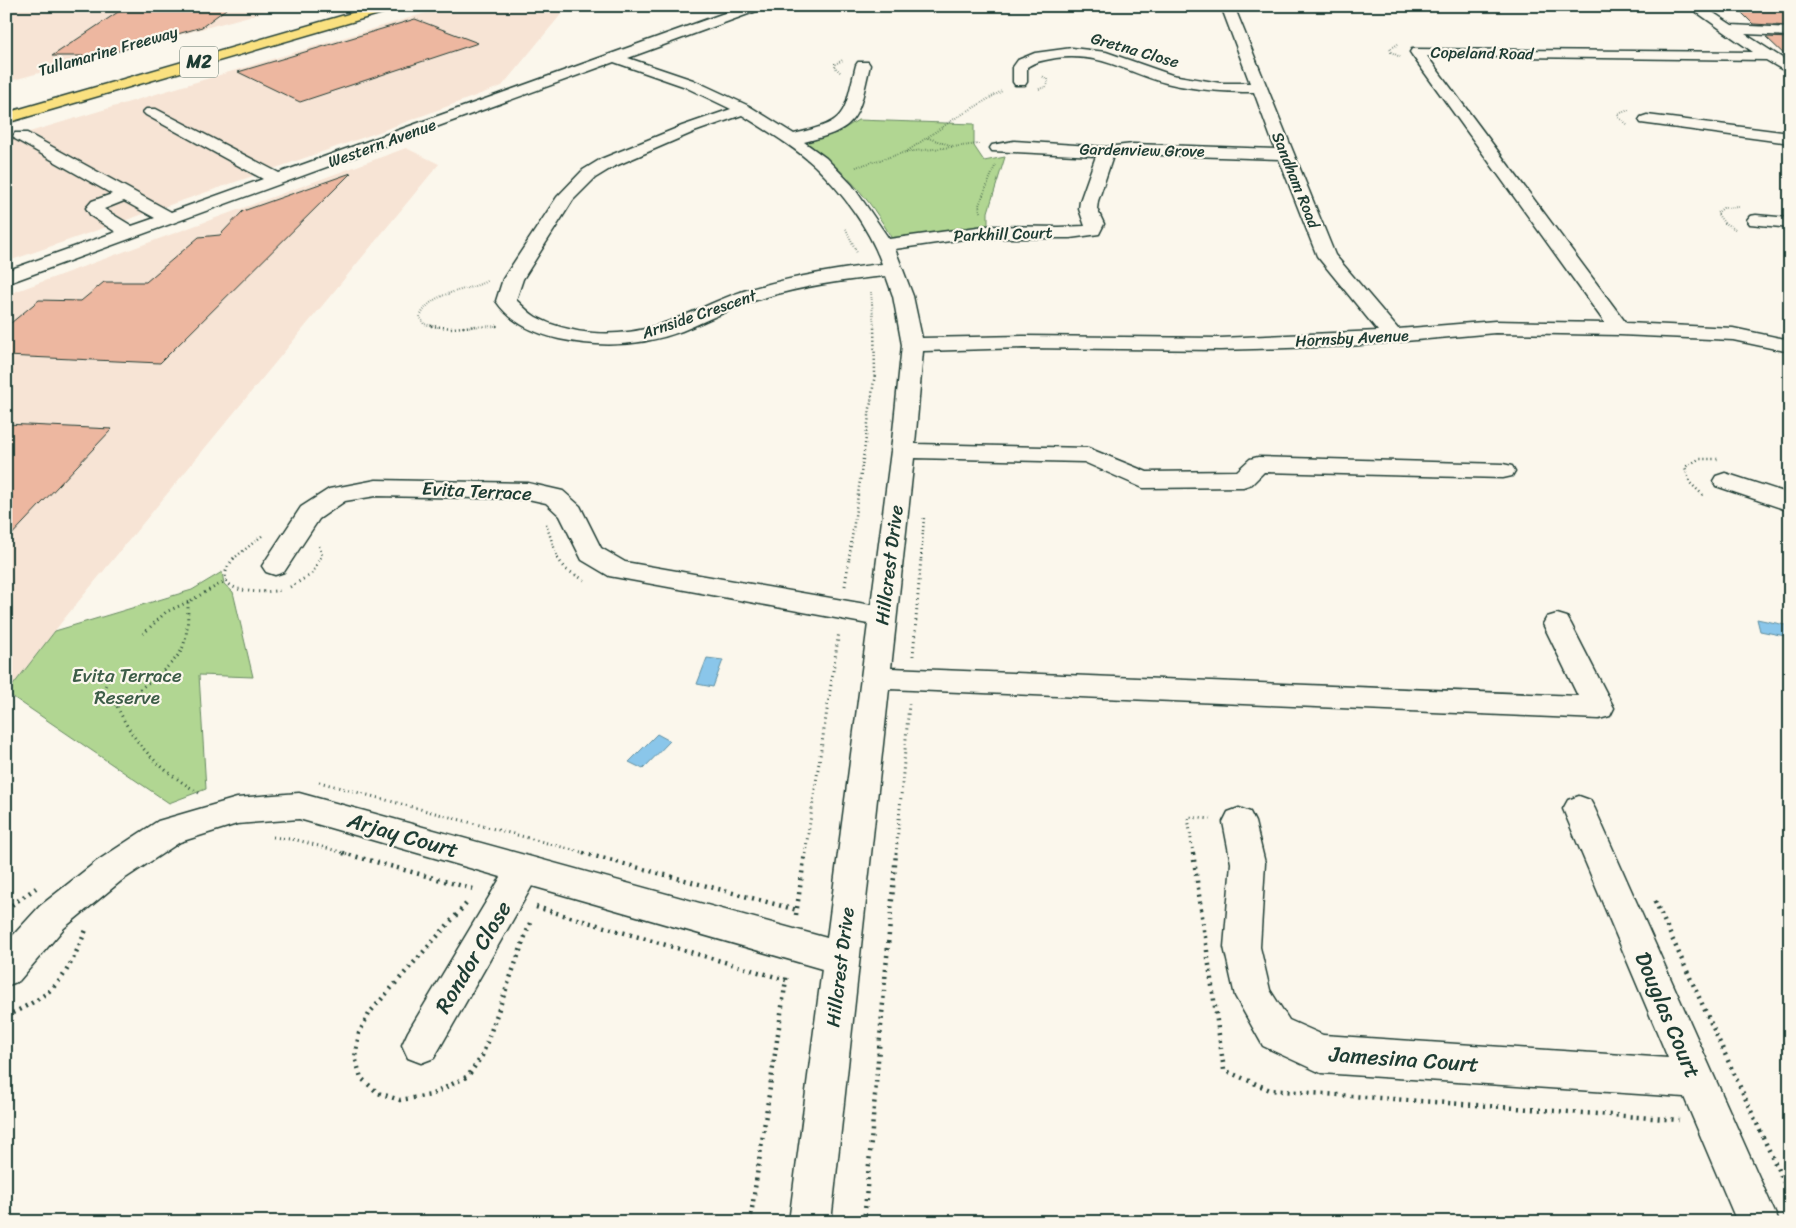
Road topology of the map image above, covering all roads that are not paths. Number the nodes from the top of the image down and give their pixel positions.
1 (391, 6) edge
2 (1227, 6) edge
3 (1694, 6) edge
4 (764, 9) edge
5 (1729, 29) junction
6 (1790, 32) edge
7 (1769, 56) junction
8 (615, 58) junction
9 (863, 65) dead end
10 (1790, 70) edge
11 (1020, 82) dead end
12 (1259, 88) junction
13 (744, 109) junction
14 (151, 112) dead end
15 (6, 118) edge
16 (1647, 120) dead end
17 (22, 136) dead end
18 (1790, 138) edge
19 (791, 140) junction
20 (998, 148) road end
21 (1106, 152) junction
22 (1285, 154) junction
23 (278, 180) junction
24 (126, 194) junction
25 (170, 219) junction
26 (1756, 220) dead end
27 (1790, 223) edge
28 (130, 233) junction
29 (888, 257) junction
30 (6, 278) edge
31 (1620, 329) junction
32 (1393, 336) junction
33 (913, 345) junction
34 (1790, 346) edge
35 (903, 451) junction
36 (1503, 471) dead end
37 (1726, 481) dead end
38 (1790, 503) edge
39 (275, 566) dead end
40 (882, 616) junction
41 (1557, 624) dead end
42 (876, 678) junction
43 (1579, 809) dead end
44 (1239, 822) dead end
45 (516, 884) junction
46 (841, 958) junction
47 (6, 969) edge
48 (421, 1045) dead end
49 (1696, 1079) junction
50 (810, 1222) edge
51 (1758, 1222) edge

1 - 15 highway, Tullamarine Freeway / M2
2 - 12 street, Sandham Road
3 - 5 street
4 - 8 street, Western Avenue
5 - 6 street
5 - 7 street
7 - 10 street
7 - 31 street, Copeland Road
8 - 13 street, Hillcrest Drive
8 - 23 street, Western Avenue
9 - 19 street
11 - 12 street, Gretna Close
12 - 22 street, Sandham Road
13 - 19 street, Hillcrest Drive
13 - 29 street, Arnside Crescent
14 - 23 street
16 - 18 street
17 - 24 street
19 - 29 street, Hillcrest Drive
20 - 21 street, Gardenview Grove
21 - 22 street, Gardenview Grove
21 - 29 street, Parkhill Court
22 - 32 street, Sandham Road
23 - 25 street, Western Avenue
24 - 25 street
24 - 28 street
25 - 28 street, Western Avenue
26 - 27 street
28 - 30 street, Western Avenue
29 - 33 street, Hillcrest Drive
31 - 32 street, Hornsby Avenue
31 - 34 street, Hornsby Avenue
32 - 33 street, Hornsby Avenue
33 - 35 street, Hillcrest Drive
35 - 36 street
35 - 40 street, Hillcrest Drive
37 - 38 street
39 - 40 street, Evita Terrace
40 - 42 street, Hillcrest Drive
41 - 42 street
42 - 46 street, Hillcrest Drive
43 - 49 street, Douglas Court
44 - 49 street, Jamesina Court
45 - 46 street, Arjay Court
45 - 47 street, Arjay Court
45 - 48 street, Rondor Close
46 - 50 street, Hillcrest Drive
49 - 51 street, Douglas Court

